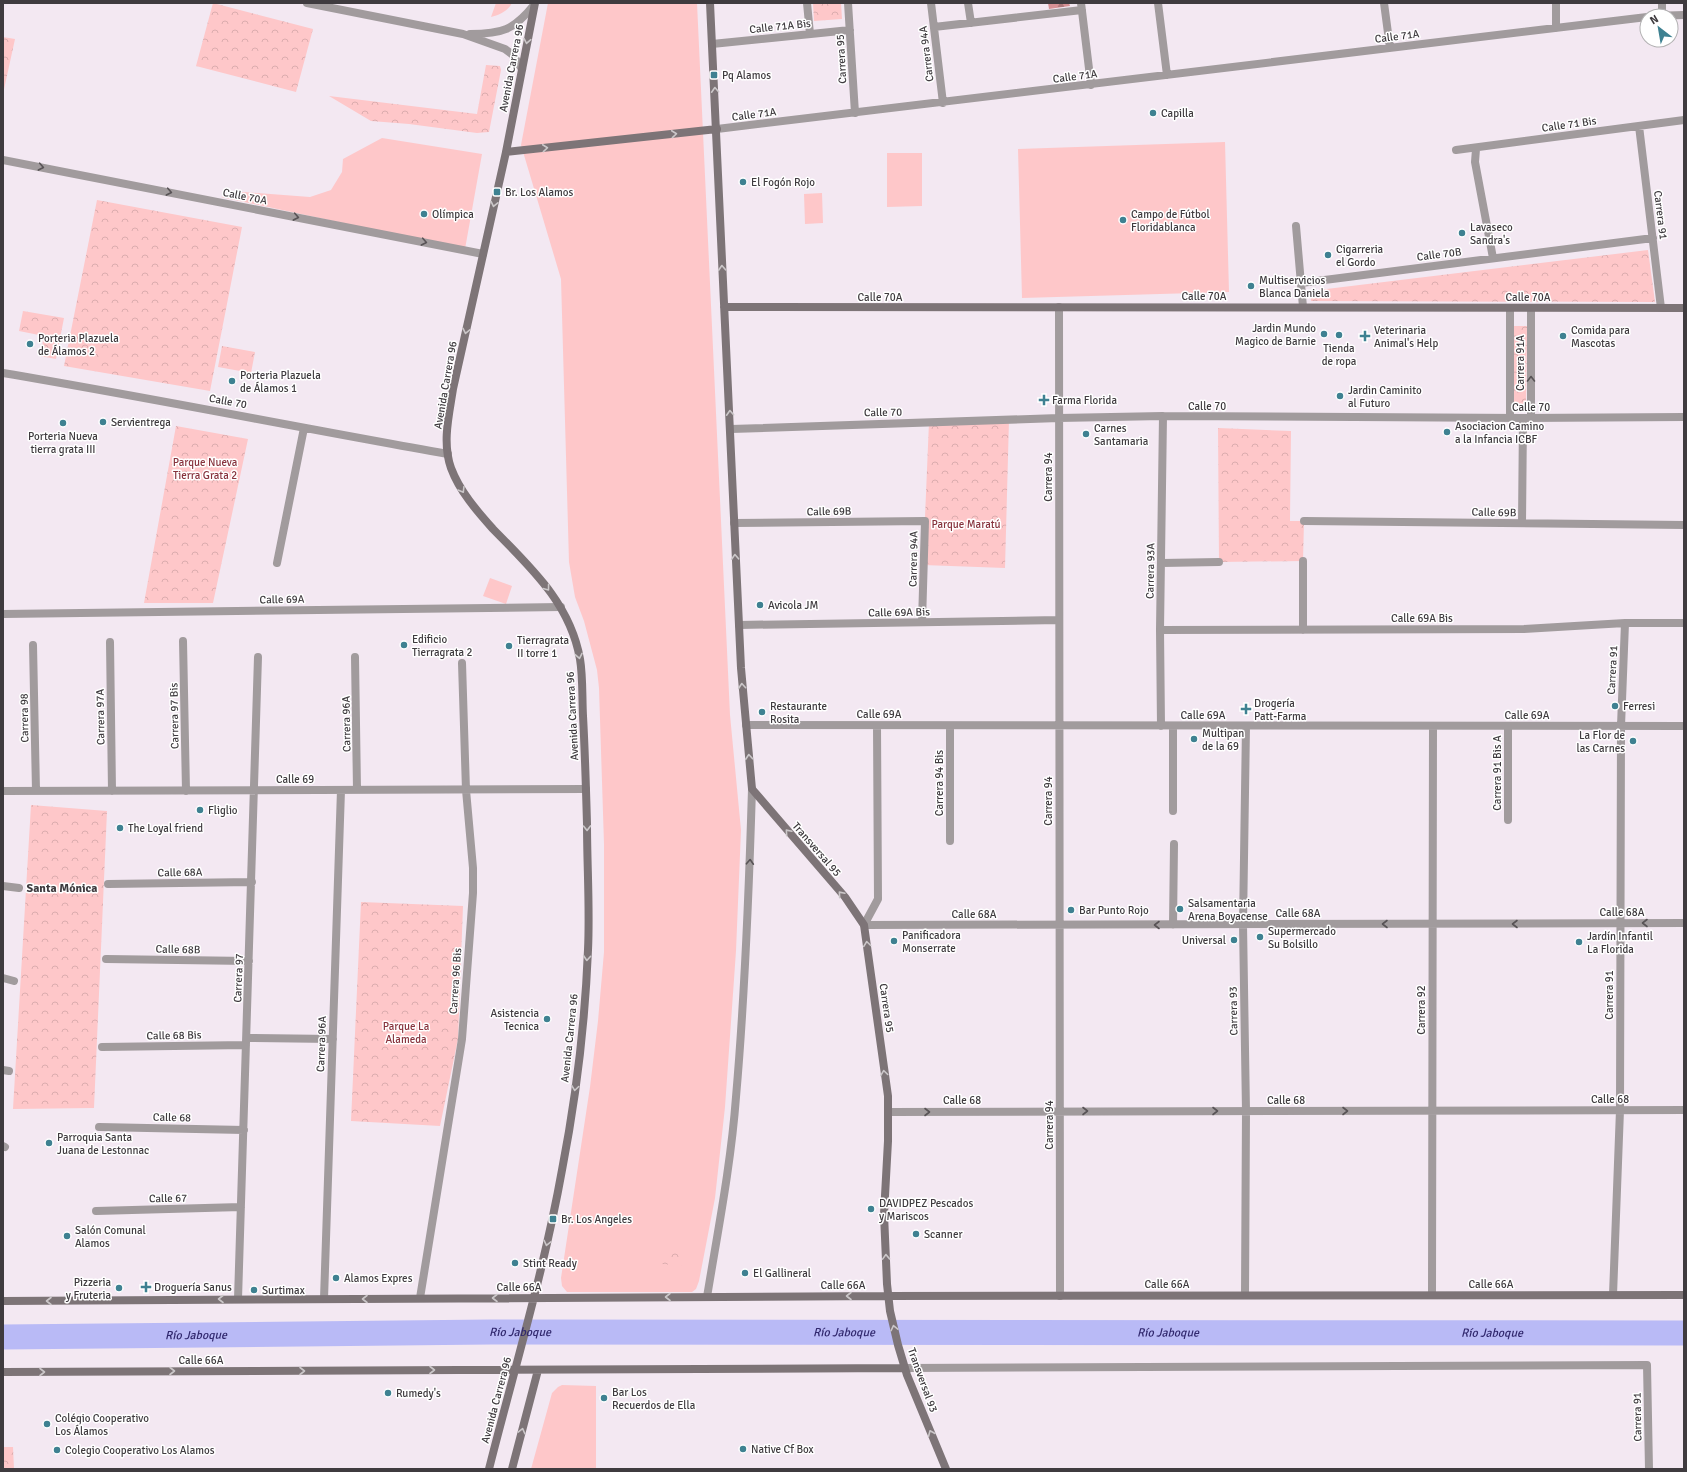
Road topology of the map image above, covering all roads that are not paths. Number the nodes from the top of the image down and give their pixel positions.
1 (307, 3) edge
2 (710, 3) edge
3 (807, 3) edge
4 (848, 3) edge
5 (931, 3) edge
6 (968, 3) edge
7 (1158, 3) edge
8 (1384, 3) edge
9 (1556, 3) edge
10 (534, 4) edge
11 (1082, 7) edge
12 (1639, 18) edge
13 (971, 23) junction
14 (934, 27) junction
15 (1556, 28) junction
16 (850, 30) junction
17 (463, 34) junction
18 (810, 34) junction
19 (712, 44) junction
20 (1390, 48) junction
21 (522, 69) junction
22 (1168, 75) junction
23 (1091, 85) junction
24 (943, 103) junction
25 (855, 113) junction
26 (1684, 120) edge
27 (1638, 126) junction
28 (717, 129) junction
29 (1476, 149) junction
30 (1456, 150) dead end
31 (506, 152) junction
32 (3, 160) edge
33 (1296, 226) dead end
34 (1653, 238) junction
35 (483, 254) junction
36 (1492, 258) junction
37 (1301, 283) junction
38 (724, 307) junction
39 (1059, 307) junction
40 (1303, 307) junction
41 (1510, 308) junction
42 (1531, 308) junction
43 (1661, 308) junction
44 (1684, 308) edge
45 (3, 373) edge
46 (1163, 416) junction
47 (1684, 417) edge
48 (1059, 418) junction
49 (1510, 418) junction
50 (1527, 418) junction
51 (304, 428) junction
52 (731, 429) junction
53 (448, 454) junction
54 (924, 521) joint
55 (1304, 521) dead end
56 (734, 523) junction
57 (1522, 524) junction
58 (1684, 525) edge
59 (1303, 561) dead end
60 (1218, 562) dead end
61 (277, 563) dead end
62 (1162, 564) junction
63 (561, 607) junction
64 (3, 614) edge
65 (1059, 620) junction
66 (922, 622) junction
67 (1625, 623) junction
68 (1684, 623) edge
69 (739, 625) junction
70 (1160, 630) junction
71 (1303, 630) junction
72 (183, 641) dead end
73 (110, 642) dead end
74 (33, 645) dead end
75 (258, 657) dead end
76 (356, 657) dead end
77 (462, 663) dead end
78 (746, 725) junction
79 (877, 726) junction
80 (950, 726) junction
81 (1059, 726) junction
82 (1161, 726) junction
83 (1173, 726) junction
84 (1246, 726) junction
85 (1433, 726) junction
86 (1508, 726) junction
87 (1621, 726) junction
88 (1684, 726) edge
89 (586, 789) junction
90 (752, 789) junction
91 (341, 790) junction
92 (357, 790) junction
93 (466, 790) junction
94 (36, 791) junction
95 (112, 791) junction
96 (186, 791) junction
97 (255, 791) junction
98 (3, 792) edge
99 (1173, 811) dead end
100 (1508, 820) dead end
101 (950, 841) dead end
102 (1174, 844) dead end
103 (252, 882) junction
104 (108, 884) dead end
105 (3, 886) edge
106 (19, 888) dead end
107 (1620, 923) junction
108 (1684, 923) edge
109 (1243, 924) junction
110 (1433, 924) junction
111 (864, 925) junction
112 (1060, 925) junction
113 (1173, 925) junction
114 (106, 959) dead end
115 (249, 961) junction
116 (3, 978) edge
117 (14, 981) dead end
118 (333, 1039) junction
119 (247, 1042) junction
120 (102, 1047) dead end
121 (1620, 1110) junction
122 (1684, 1110) edge
123 (1060, 1111) junction
124 (1246, 1111) junction
125 (1432, 1111) junction
126 (888, 1112) junction
127 (99, 1127) dead end
128 (244, 1130) junction
129 (241, 1207) junction
130 (96, 1211) dead end
131 (1245, 1295) junction
132 (1432, 1295) junction
133 (1613, 1295) junction
134 (1684, 1295) edge
135 (888, 1296) junction
136 (1060, 1296) junction
137 (707, 1297) junction
138 (420, 1298) junction
139 (238, 1299) junction
140 (324, 1299) junction
141 (3, 1301) edge
142 (533, 1302) junction
143 (1647, 1365) joint
144 (905, 1368) junction
145 (515, 1370) junction
146 (538, 1370) junction
147 (3, 1372) edge
148 (489, 1469) edge
149 (512, 1469) edge
150 (946, 1469) edge
151 (1649, 1469) edge

1 - 17 street
2 - 19 street
3 - 18 street
4 - 16 street, Carrera 95
5 - 14 street, Carrera 94A
6 - 13 street
7 - 22 street
8 - 20 street
9 - 15 street
10 - 17 street
10 -> 21 street, Avenida Carrera 96
11 - 13 street
11 - 23 street
12 - 15 street, Calle 71A
13 - 14 street
14 - 24 street, Carrera 94A
15 - 20 street, Calle 71A
16 - 18 street, Calle 71A Bis
16 - 25 street, Carrera 95
17 - 21 street
18 - 19 street, Calle 71A Bis
28 -> 19 street
20 - 22 street, Calle 71A
21 - 31 street, Avenida Carrera 96
22 - 23 street, Calle 71A
23 - 24 street, Calle 71A
24 - 25 street, Calle 71A
25 - 28 street, Calle 71A
26 - 27 street, Calle 71 Bis
27 - 29 street, Calle 71 Bis
27 - 34 street, Carrera 91
31 -> 28 street, Calle 71A
38 -> 28 street
29 - 30 street, Calle 71 Bis
29 - 36 street
31 -> 35 street, Avenida Carrera 96
32 -> 35 street, Calle 70A
33 - 37 street
34 - 36 street, Calle 70B
34 - 43 street, Carrera 91
35 -> 53 street, Avenida Carrera 96
36 - 37 street, Calle 70B
37 - 40 street
38 - 39 street, Calle 70A
52 -> 38 street
39 - 40 street, Calle 70A
39 - 48 street, Carrera 94
40 - 41 street, Calle 70A
41 - 42 street, Calle 70A
41 - 49 street, Carrera 91A
42 - 43 street, Calle 70A
50 -> 42 street, Carrera 91A
43 - 44 street, Calle 70A
45 - 51 street, Calle 70
46 - 48 street, Calle 70
46 - 49 street, Calle 70
46 - 62 street, Carrera 93A
47 - 50 street, Calle 70
48 - 52 street, Calle 70
48 - 65 street, Carrera 94
49 - 50 street, Calle 70
50 - 57 street, Carrera 91A
51 - 53 street, Calle 70
51 - 61 street
52 - 56 street
53 -> 63 street, Avenida Carrera 96
54 - 56 street, Calle 69B
54 - 66 street, Carrera 94A
55 - 57 street, Calle 69B
69 -> 56 street
57 - 58 street, Calle 69B
59 - 71 street
60 - 62 street
62 - 70 street, Carrera 93A
63 - 64 street, Calle 69A
63 -> 89 street, Avenida Carrera 96
65 - 66 street, Calle 69A Bis
65 - 81 street, Carrera 94
66 - 69 street, Calle 69A Bis
67 - 68 street, Calle 69A Bis
67 - 71 street, Calle 69A Bis
67 - 87 street, Carrera 91
78 -> 69 street
70 - 71 street, Calle 69A Bis
70 - 82 street, Carrera 93A
72 - 96 street, Carrera 97 Bis
73 - 95 street, Carrera 97A
74 - 94 street, Carrera 98
75 - 97 street, Carrera 97
76 - 92 street, Carrera 96A
77 - 93 street, Carrera 96 Bis
78 - 79 street, Calle 69A
90 -> 78 street
79 - 80 street, Calle 69A
79 - 111 street
80 - 81 street, Calle 69A
80 - 101 street, Carrera 94 Bis
81 - 82 street, Calle 69A
81 - 112 street, Carrera 94
82 - 83 street, Calle 69A
83 - 84 street, Calle 69A
83 - 99 street
84 - 85 street, Calle 69A
84 - 109 street, Carrera 93
85 - 86 street, Calle 69A
85 - 110 street, Carrera 92
86 - 87 street, Calle 69A
86 - 100 street, Carrera 91 Bis A
87 - 88 street, Calle 69A
87 - 107 street, Carrera 91
89 - 93 street, Calle 69
89 -> 142 street, Avenida Carrera 96
111 -> 90 street, Transversal 95
137 -> 90 street
91 - 92 street, Calle 69
91 - 97 street, Calle 69
91 - 118 street, Carrera 96A
92 - 93 street, Calle 69
93 - 138 street, Carrera 96 Bis
94 - 95 street, Calle 69
94 - 98 street, Calle 69
95 - 96 street, Calle 69
96 - 97 street, Calle 69
97 - 103 street, Carrera 97
102 - 113 street
103 - 104 street, Calle 68A
103 - 115 street, Carrera 97
105 - 106 street
108 -> 107 street, Calle 68A
107 -> 110 street, Calle 68A
107 - 121 street, Carrera 91
110 -> 109 street, Calle 68A
109 - 113 street, Calle 68A
109 - 124 street, Carrera 93
110 - 125 street, Carrera 92
111 - 112 street, Calle 68A
126 -> 111 street, Carrera 95
113 -> 112 street, Calle 68A
112 - 123 street, Carrera 94
114 - 115 street, Calle 68B
115 - 119 street, Carrera 97
116 - 117 street
118 - 119 street, Calle 68 Bis
118 - 140 street, Carrera 96A
119 - 120 street, Calle 68 Bis
119 - 128 street, Carrera 97
121 - 122 street, Calle 68
121 - 125 street, Calle 68
121 - 133 street, Carrera 91
123 -> 124 street, Calle 68
126 -> 123 street, Calle 68
123 - 136 street, Carrera 94
124 -> 125 street, Calle 68
124 - 131 street, Carrera 93
125 - 132 street, Carrera 92
135 -> 126 street, Carrera 95
127 - 128 street, Calle 68
128 - 129 street, Carrera 97
129 - 130 street, Calle 67
129 - 139 street, Carrera 97
131 - 132 street, Calle 66A
131 - 136 street, Calle 66A
132 - 133 street, Calle 66A
133 - 134 street, Calle 66A
135 - 136 street, Calle 66A
135 -> 137 street, Calle 66A
144 -> 135 street, Transversal 93
137 -> 142 street, Calle 66A
138 -> 140 street, Calle 66A
142 -> 138 street, Calle 66A
139 - 140 street, Calle 66A
139 -> 141 street, Calle 66A
142 - 145 street, Avenida Carrera 96
143 - 144 street, Calle 66A
143 - 151 street, Carrera 91
144 - 146 street, Calle 66A
150 -> 144 street, Transversal 93
145 - 146 street, Calle 66A
147 -> 145 street, Calle 66A
145 - 148 street, Avenida Carrera 96
149 -> 146 street

